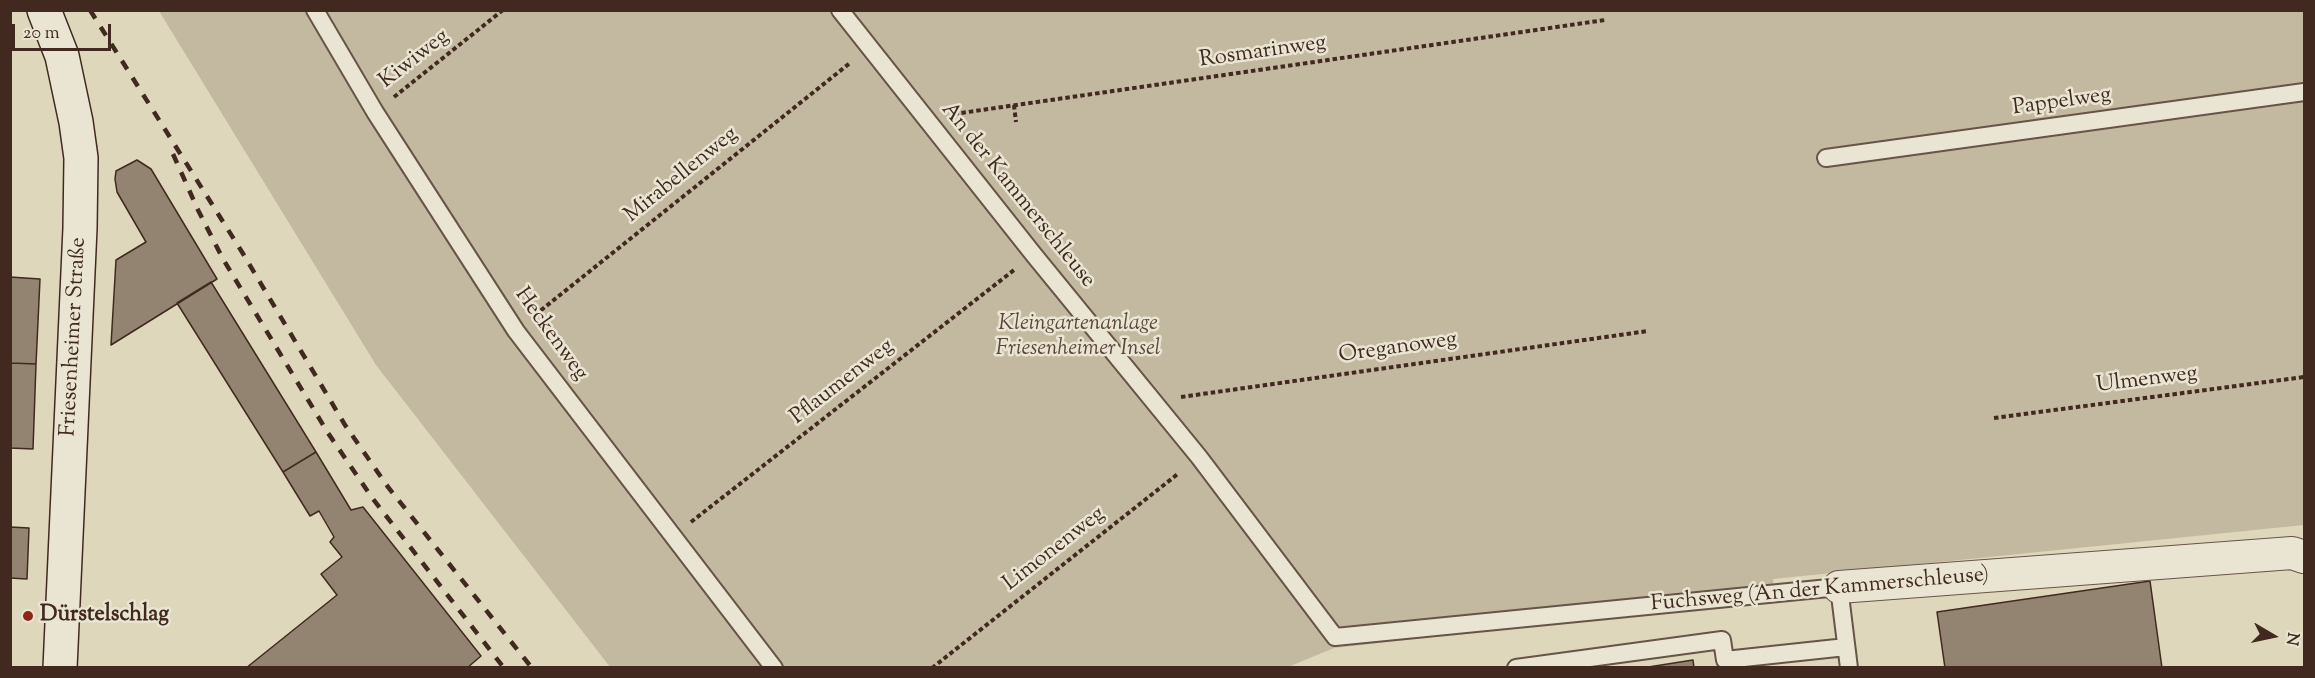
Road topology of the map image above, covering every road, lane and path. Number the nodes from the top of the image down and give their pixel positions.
1 (44, 10) edge
2 (315, 10) edge
3 (503, 10) edge
4 (840, 10) edge
5 (1605, 20) dead end
6 (869, 48) junction
7 (2304, 92) edge
8 (1014, 105) junction
9 (375, 112) junction
10 (926, 118) junction
11 (1016, 122) dead end
12 (1826, 158) dead end
13 (1034, 255) junction
14 (1648, 330) dead end
15 (516, 331) junction
16 (2304, 378) edge
17 (1154, 402) junction
18 (1994, 418) dead end
19 (1198, 458) junction
20 (673, 536) junction
21 (2304, 557) edge
22 (1839, 587) junction
23 (1335, 637) joint
24 (1846, 647) junction
25 (1751, 662) edge
26 (60, 668) edge
27 (774, 668) edge
28 (932, 668) edge
29 (1516, 668) edge
30 (1849, 668) edge

1 - 26 street, Friesenheimer Straße
2 - 9 lane, Heckenweg
3 - 9 path, Kiwiweg
4 - 6 lane, An der Kammerschleuse
5 - 8 path, Rosmarinweg
6 - 10 lane, An der Kammerschleuse
6 - 15 path, Mirabellenweg
7 - 12 lane, Pappelweg
8 - 10 path, Rosmarinweg
8 - 11 path
9 - 15 lane, Heckenweg
10 - 13 lane, An der Kammerschleuse
13 - 17 lane, An der Kammerschleuse
13 - 20 path, Pflaumenweg
14 - 17 path, Oreganoweg
15 - 20 lane, Heckenweg
16 - 18 path, Ulmenweg
17 - 19 lane, An der Kammerschleuse
19 - 23 lane, An der Kammerschleuse
19 - 28 path, Limonenweg
20 - 27 lane, Heckenweg
21 - 22 street, Fuchsweg (An der Kammerschleuse)
22 - 23 lane, Fuchsweg (An der Kammerschleuse)
22 - 24 lane
24 - 25 lane
24 - 30 lane
25 - 29 lane

